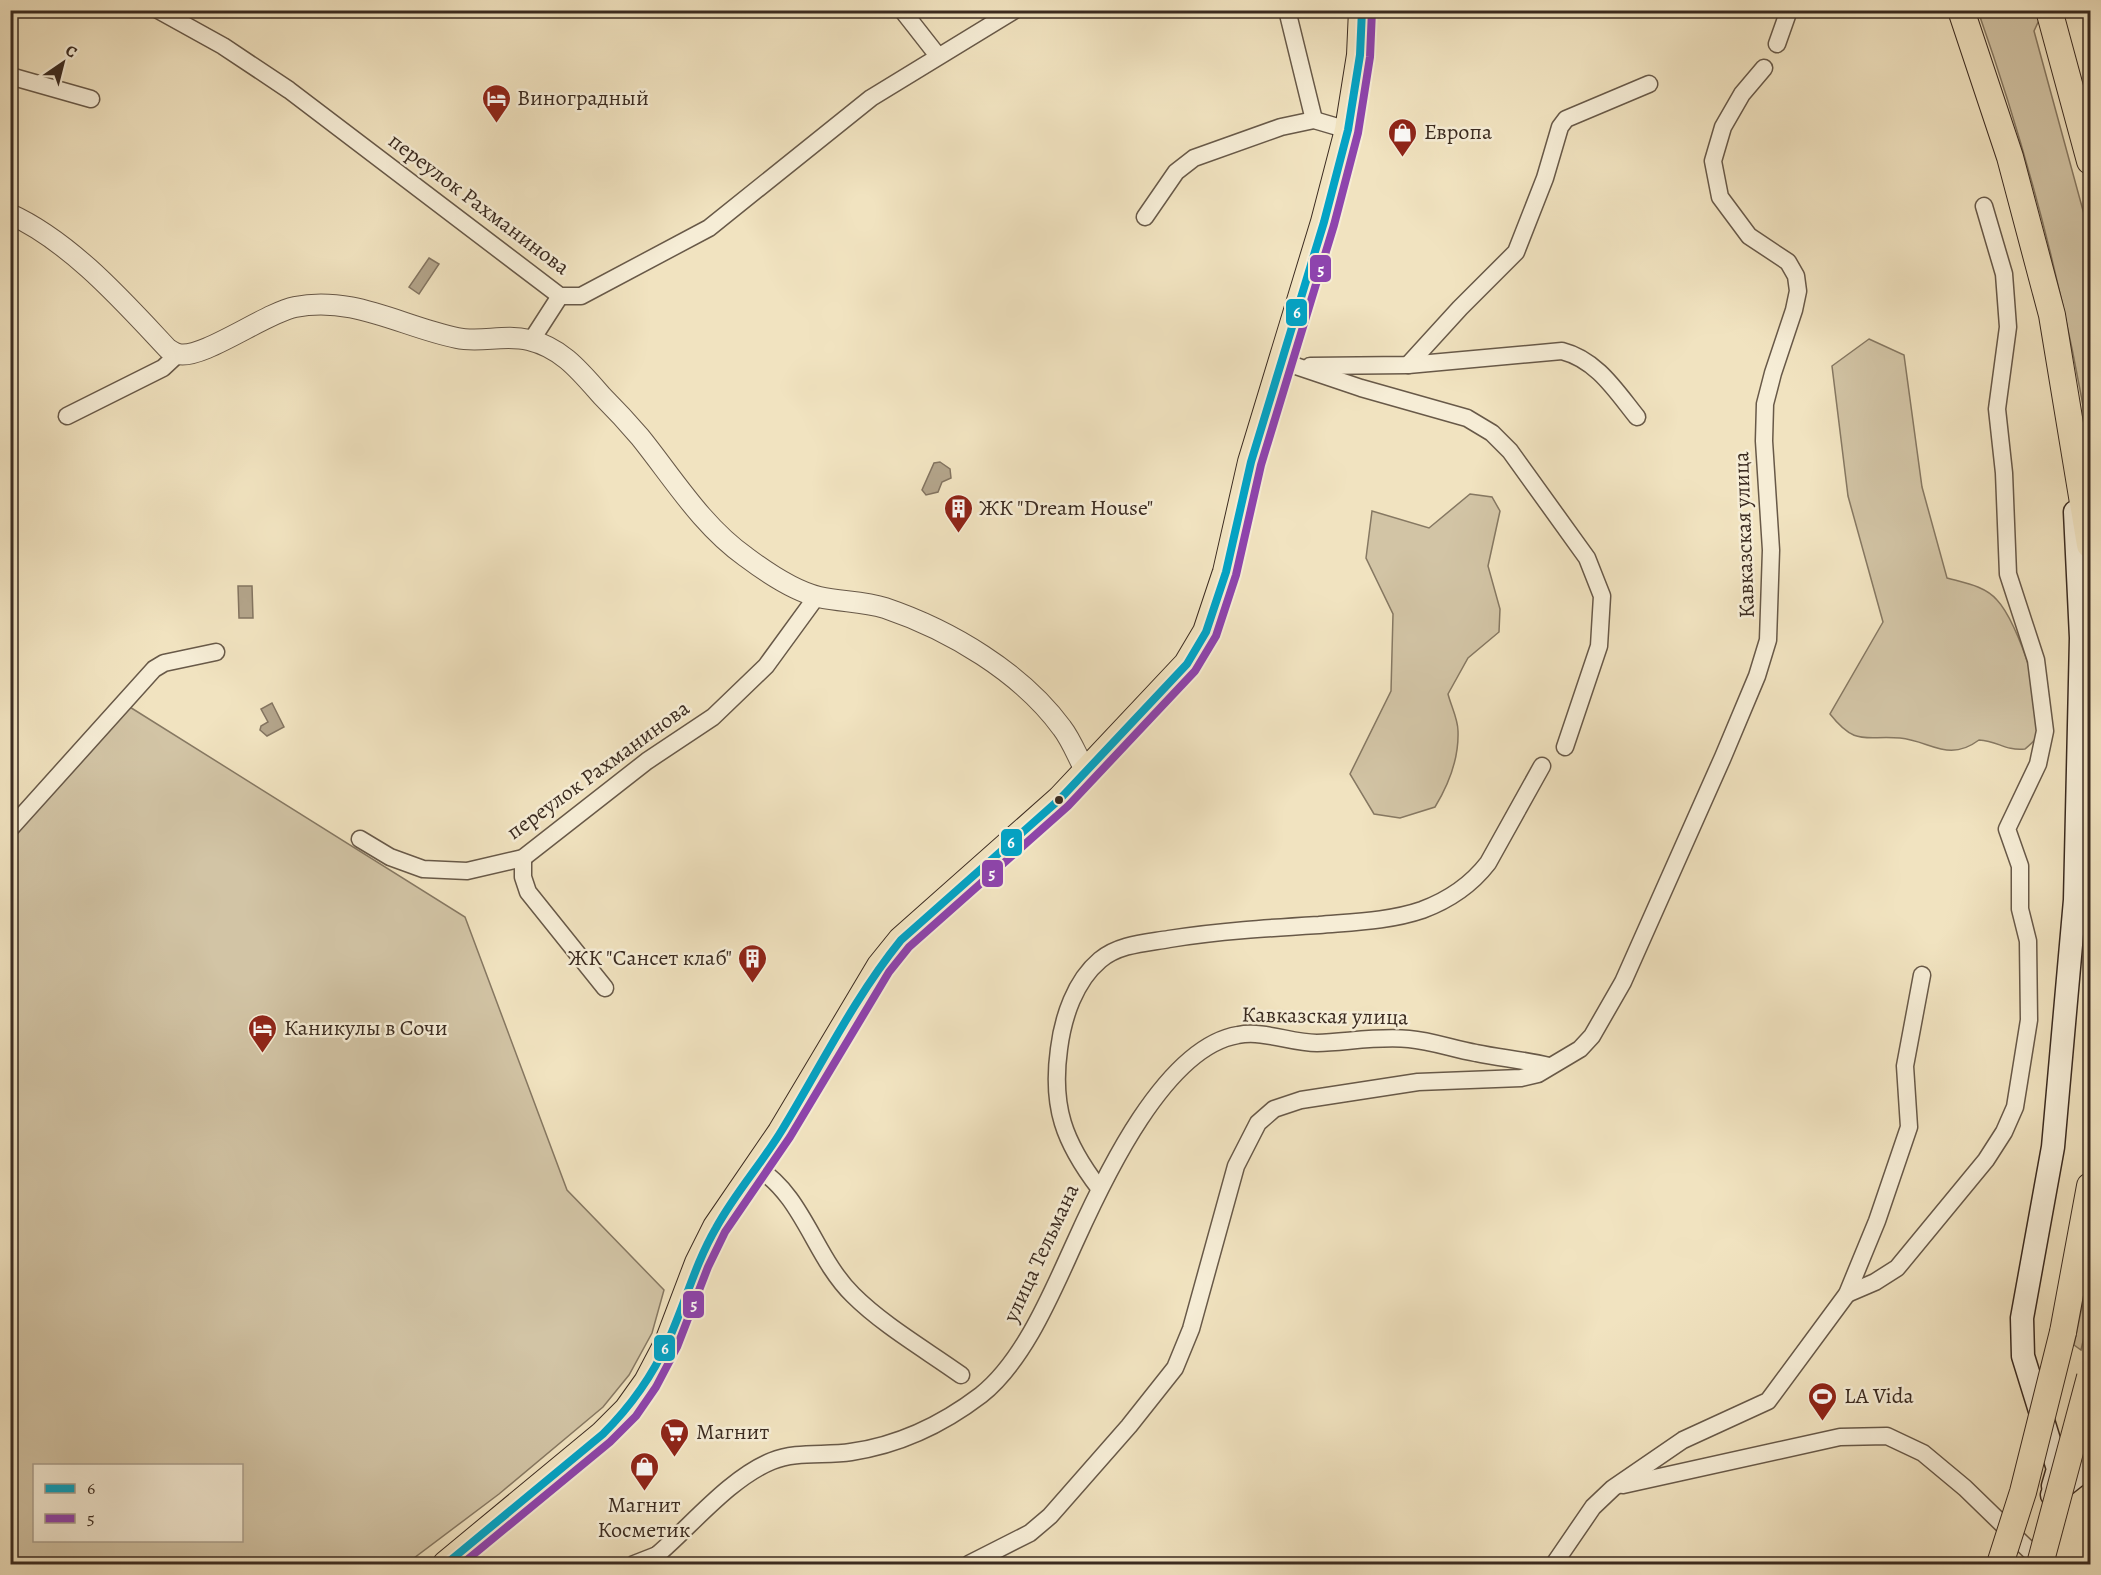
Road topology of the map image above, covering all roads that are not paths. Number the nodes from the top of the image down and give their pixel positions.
1 (159, 10) edge
2 (902, 10) edge
3 (1015, 10) edge
4 (1287, 10) edge
5 (1362, 10) edge
6 (1789, 10) edge
7 (1961, 10) edge
8 (2049, 10) edge
9 (1778, 44) dead end
10 (938, 56) junction
11 (1764, 68) dead end
12 (10, 76) edge
13 (1649, 84) dead end
14 (91, 99) dead end
15 (1314, 120) junction
16 (1348, 130) junction
17 (2091, 161) edge
18 (1984, 206) dead end
19 (10, 214) edge
20 (1145, 217) dead end
21 (560, 296) junction
22 (531, 341) junction
23 (178, 354) junction
24 (1291, 363) junction
25 (1408, 365) junction
26 (2070, 415) junction
27 (68, 416) dead end
28 (1637, 417) dead end
29 (2091, 545) edge
30 (817, 596) junction
31 (216, 652) dead end
32 (1564, 747) dead end
33 (1542, 766) dead end
34 (1086, 772) junction
35 (10, 829) edge
36 (360, 838) dead end
37 (523, 858) junction
38 (1922, 975) dead end
39 (605, 988) dead end
40 (1549, 1066) junction
41 (756, 1167) junction
42 (2091, 1186) edge
43 (1099, 1188) junction
44 (1847, 1294) junction
45 (961, 1375) dead end
46 (2091, 1377) edge
47 (2091, 1465) edge
48 (1613, 1488) junction
49 (2051, 1496) junction
50 (655, 1560) edge
51 (2034, 1561) edge
52 (446, 1564) edge
53 (634, 1564) edge
54 (969, 1564) edge
55 (1554, 1564) edge
56 (2000, 1564) edge

1 - 21 street, переулок Рахманинова
2 - 10 street
3 - 10 street, переулок Рахманинова
4 - 15 street
5 - 16 main road
6 - 9 street
7 - 26 main road
8 - 17 main road
10 - 21 street, переулок Рахманинова
11 - 40 street, Кавказская улица
12 - 14 street
13 - 25 street
15 - 16 street
15 - 20 street
16 - 24 main road
18 - 44 street
19 - 23 street
21 - 22 street
22 - 23 street
22 - 30 street
23 - 27 street
24 - 25 street
24 - 32 street
24 - 34 main road
25 - 28 street
26 - 29 main road
26 - 49 main road
30 - 34 street
30 - 37 street, переулок Рахманинова
31 - 35 street
33 - 43 street, улица Тельмана
34 - 41 main road
36 - 37 street, переулок Рахманинова
37 - 39 street
38 - 44 street
40 - 43 street, Кавказская улица
40 - 54 street, Кавказская улица
41 - 45 street
41 - 52 main road
42 - 56 main road, bridge
43 - 50 street, улица Тельмана
44 - 48 street
46 - 51 main road, bridge
47 - 49 main road
48 - 51 street
48 - 55 street
49 - 51 main road
50 - 53 street, улица Тельмана

